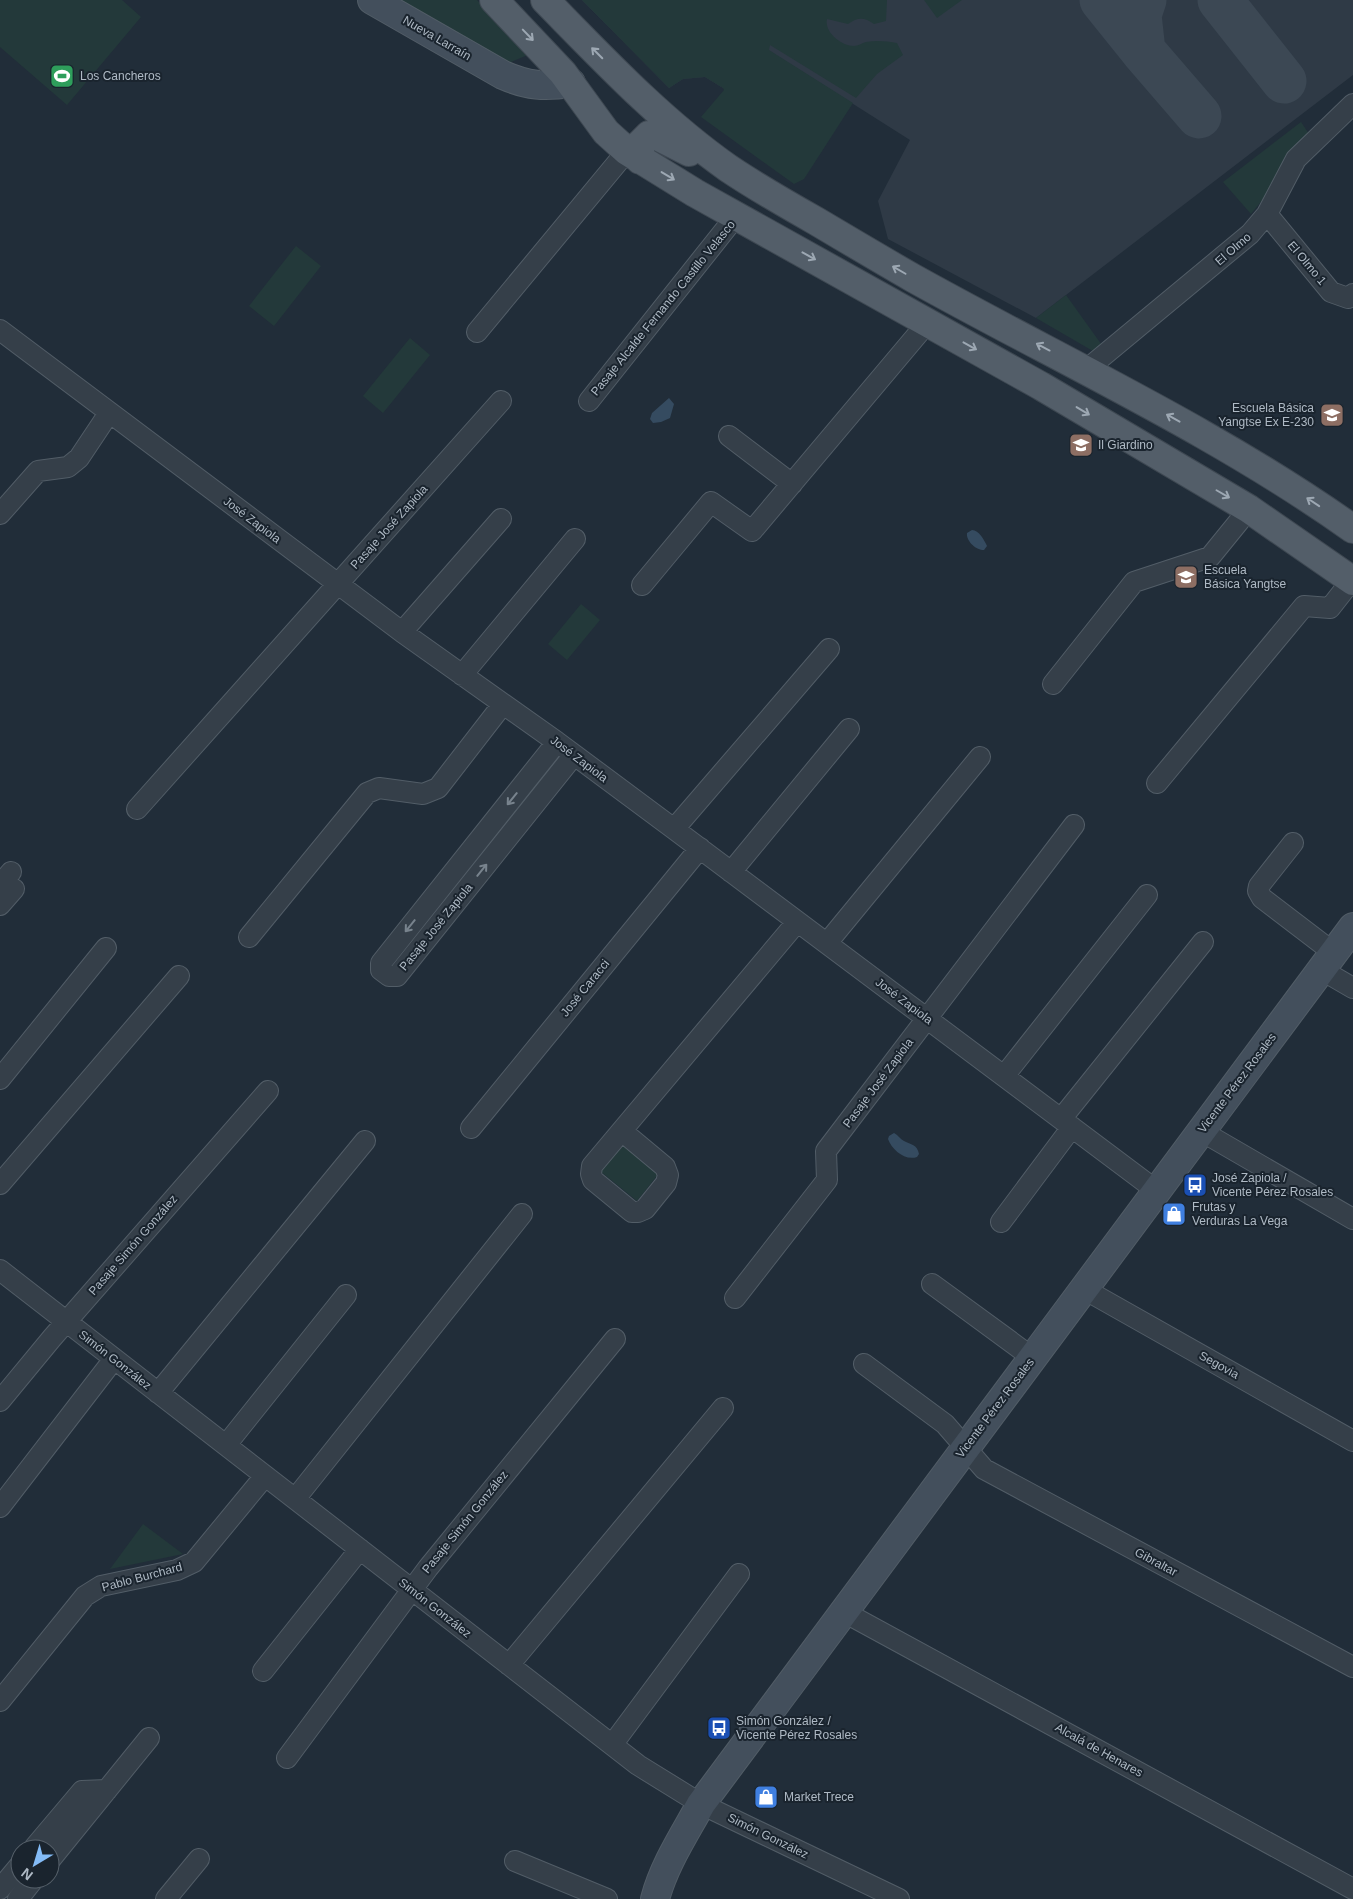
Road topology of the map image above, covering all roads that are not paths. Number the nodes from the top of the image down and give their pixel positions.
1 (372, 0) edge
2 (494, 0) edge
3 (545, 0) edge
4 (503, 75) junction
5 (571, 83) junction
6 (1353, 104) edge
7 (589, 109) junction
8 (684, 148) junction
9 (634, 156) junction
10 (754, 184) junction
11 (1267, 214) junction
12 (736, 216) junction
13 (1353, 294) edge
14 (928, 322) junction
15 (0, 330) edge
16 (477, 332) dead end
17 (1086, 370) junction
18 (1041, 386) junction
19 (589, 401) dead end
20 (501, 402) dead end
21 (109, 413) junction
22 (729, 436) dead end
23 (792, 484) junction
24 (1249, 509) junction
25 (0, 514) edge
26 (501, 519) dead end
27 (1353, 529) edge
28 (575, 539) dead end
29 (1353, 580) edge
30 (339, 584) junction
31 (642, 585) dead end
32 (402, 632) junction
33 (829, 649) dead end
34 (462, 674) junction
35 (1053, 684) dead end
36 (503, 704) junction
37 (849, 729) dead end
38 (557, 742) junction
39 (574, 755) junction
40 (980, 757) dead end
41 (1157, 783) dead end
42 (137, 809) dead end
43 (1074, 825) dead end
44 (674, 829) junction
45 (1293, 843) dead end
46 (700, 848) junction
47 (731, 872) junction
48 (8, 882) edge
49 (1147, 895) dead end
50 (0, 905) edge
51 (797, 922) junction
52 (1353, 927) edge
53 (249, 937) dead end
54 (1203, 942) dead end
55 (827, 943) junction
56 (106, 948) dead end
57 (1328, 961) junction
58 (178, 976) dead end
59 (1353, 988) edge
60 (927, 1019) junction
61 (1004, 1076) junction
62 (0, 1080) edge
63 (268, 1091) dead end
64 (1067, 1123) junction
65 (471, 1128) dead end
66 (1201, 1131) junction
67 (623, 1132) dead end
68 (365, 1141) dead end
69 (0, 1184) edge
70 (1157, 1191) junction
71 (522, 1214) dead end
72 (1353, 1219) edge
73 (1001, 1222) dead end
74 (3, 1279) edge
75 (932, 1284) dead end
76 (1084, 1289) junction
77 (346, 1295) dead end
78 (735, 1298) dead end
79 (66, 1322) junction
80 (614, 1339) dead end
81 (1033, 1358) junction
82 (114, 1359) junction
83 (864, 1364) dead end
84 (158, 1393) junction
85 (0, 1401) edge
86 (723, 1408) dead end
87 (1353, 1441) edge
88 (226, 1445) junction
89 (966, 1448) junction
90 (265, 1476) junction
91 (295, 1499) junction
92 (0, 1507) edge
93 (360, 1549) junction
94 (739, 1574) dead end
95 (411, 1589) junction
96 (844, 1612) junction
97 (509, 1665) junction
98 (1353, 1667) edge
99 (263, 1671) dead end
100 (0, 1701) edge
101 (148, 1738) dead end
102 (612, 1745) junction
103 (288, 1758) dead end
104 (107, 1790) junction
105 (701, 1804) junction
106 (41, 1839) edge
107 (60, 1848) edge
108 (199, 1859) dead end
109 (515, 1861) dead end
110 (10, 1877) edge
111 (0, 1889) edge
112 (26, 1889) edge
113 (1353, 1889) edge
114 (18, 1899) edge
115 (166, 1899) edge
116 (607, 1899) edge
117 (655, 1899) edge
118 (899, 1899) edge

1 - 4 street, Nueva Larraín
2 -> 5 main road
10 -> 3 main road
4 - 5 street, Nueva Larraín
4 - 7 street, Nueva Larraín
5 - 7 main road
5 - 8 main road
6 - 11 street, El Olmo
7 - 9 main road
8 - 9 main road
8 - 10 main road
9 -> 12 main road
9 - 16 street
17 -> 10 main road
11 - 13 street, El Olmo 1
11 - 17 street, El Olmo
12 -> 14 main road
12 - 19 street, Pasaje Alcalde Fernando Castillo Velasco
14 -> 18 main road
14 - 23 street
15 - 21 street, José Zapiola
17 - 18 main road
27 -> 17 main road
18 -> 24 main road
20 - 30 street, Pasaje José Zapiola
21 - 25 street
21 - 30 street, José Zapiola
22 - 23 street
23 - 31 street
24 - 29 main road
24 - 35 street
26 - 32 street
28 - 34 street
29 - 41 street
30 - 32 street, José Zapiola
30 - 42 street, Pasaje José Zapiola
32 - 34 street, José Zapiola
33 - 44 street
34 - 36 street, José Zapiola
36 - 38 street, José Zapiola
36 - 53 street
37 - 47 street
38 - 39 street, José Zapiola
38 -> 39 street, Pasaje José Zapiola
39 - 44 street, José Zapiola
40 - 55 street
43 - 60 street, Pasaje José Zapiola
44 - 46 street, José Zapiola
45 - 57 street
46 - 47 street, José Zapiola
46 - 65 street, José Caracci
47 - 51 street, José Zapiola
48 - 50 street
49 - 61 street
51 - 55 street, José Zapiola
51 - 67 street
52 - 57 street, Vicente Pérez Rosales
54 - 64 street
55 - 60 street, José Zapiola
56 - 62 street
57 - 59 street
57 - 66 street, Vicente Pérez Rosales
58 - 69 street
60 - 61 street, José Zapiola
60 - 78 street, Pasaje José Zapiola
61 - 64 street, José Zapiola
63 - 79 street, Pasaje Simón González
64 - 70 street, José Zapiola
64 - 73 street
66 - 70 street, Vicente Pérez Rosales
66 - 72 street
68 - 84 street
70 - 76 street, Vicente Pérez Rosales
71 - 91 street
74 - 79 street, Simón González
75 - 81 street
76 - 81 street, Vicente Pérez Rosales
76 - 87 street, Segovia
77 - 88 street
79 - 82 street, Simón González
79 - 85 street, Pasaje Simón González
80 - 95 street, Pasaje Simón González
81 - 89 street, Vicente Pérez Rosales
82 - 84 street, Simón González
82 - 92 street
83 - 89 street, Gibraltar
84 - 88 street, Simón González
86 - 97 street
88 - 90 street, Simón González
89 - 96 street, Vicente Pérez Rosales
89 - 98 street, Gibraltar
90 - 91 street, Simón González
90 - 100 street, Pablo Burchard
91 - 93 street, Simón González
93 - 95 street, Simón González
93 - 99 street
94 - 102 street
95 - 97 street, Simón González
95 - 103 street, Pasaje Simón González
96 - 105 street, Vicente Pérez Rosales
96 - 113 street, Alcalá de Henares
97 - 102 street, Simón González
101 - 104 street
102 - 105 street, Simón González
104 - 106 street
104 - 107 street
105 - 117 street, Vicente Pérez Rosales
105 - 118 street, Simón González
108 - 115 street
109 - 116 street
110 - 111 street
112 - 114 street

